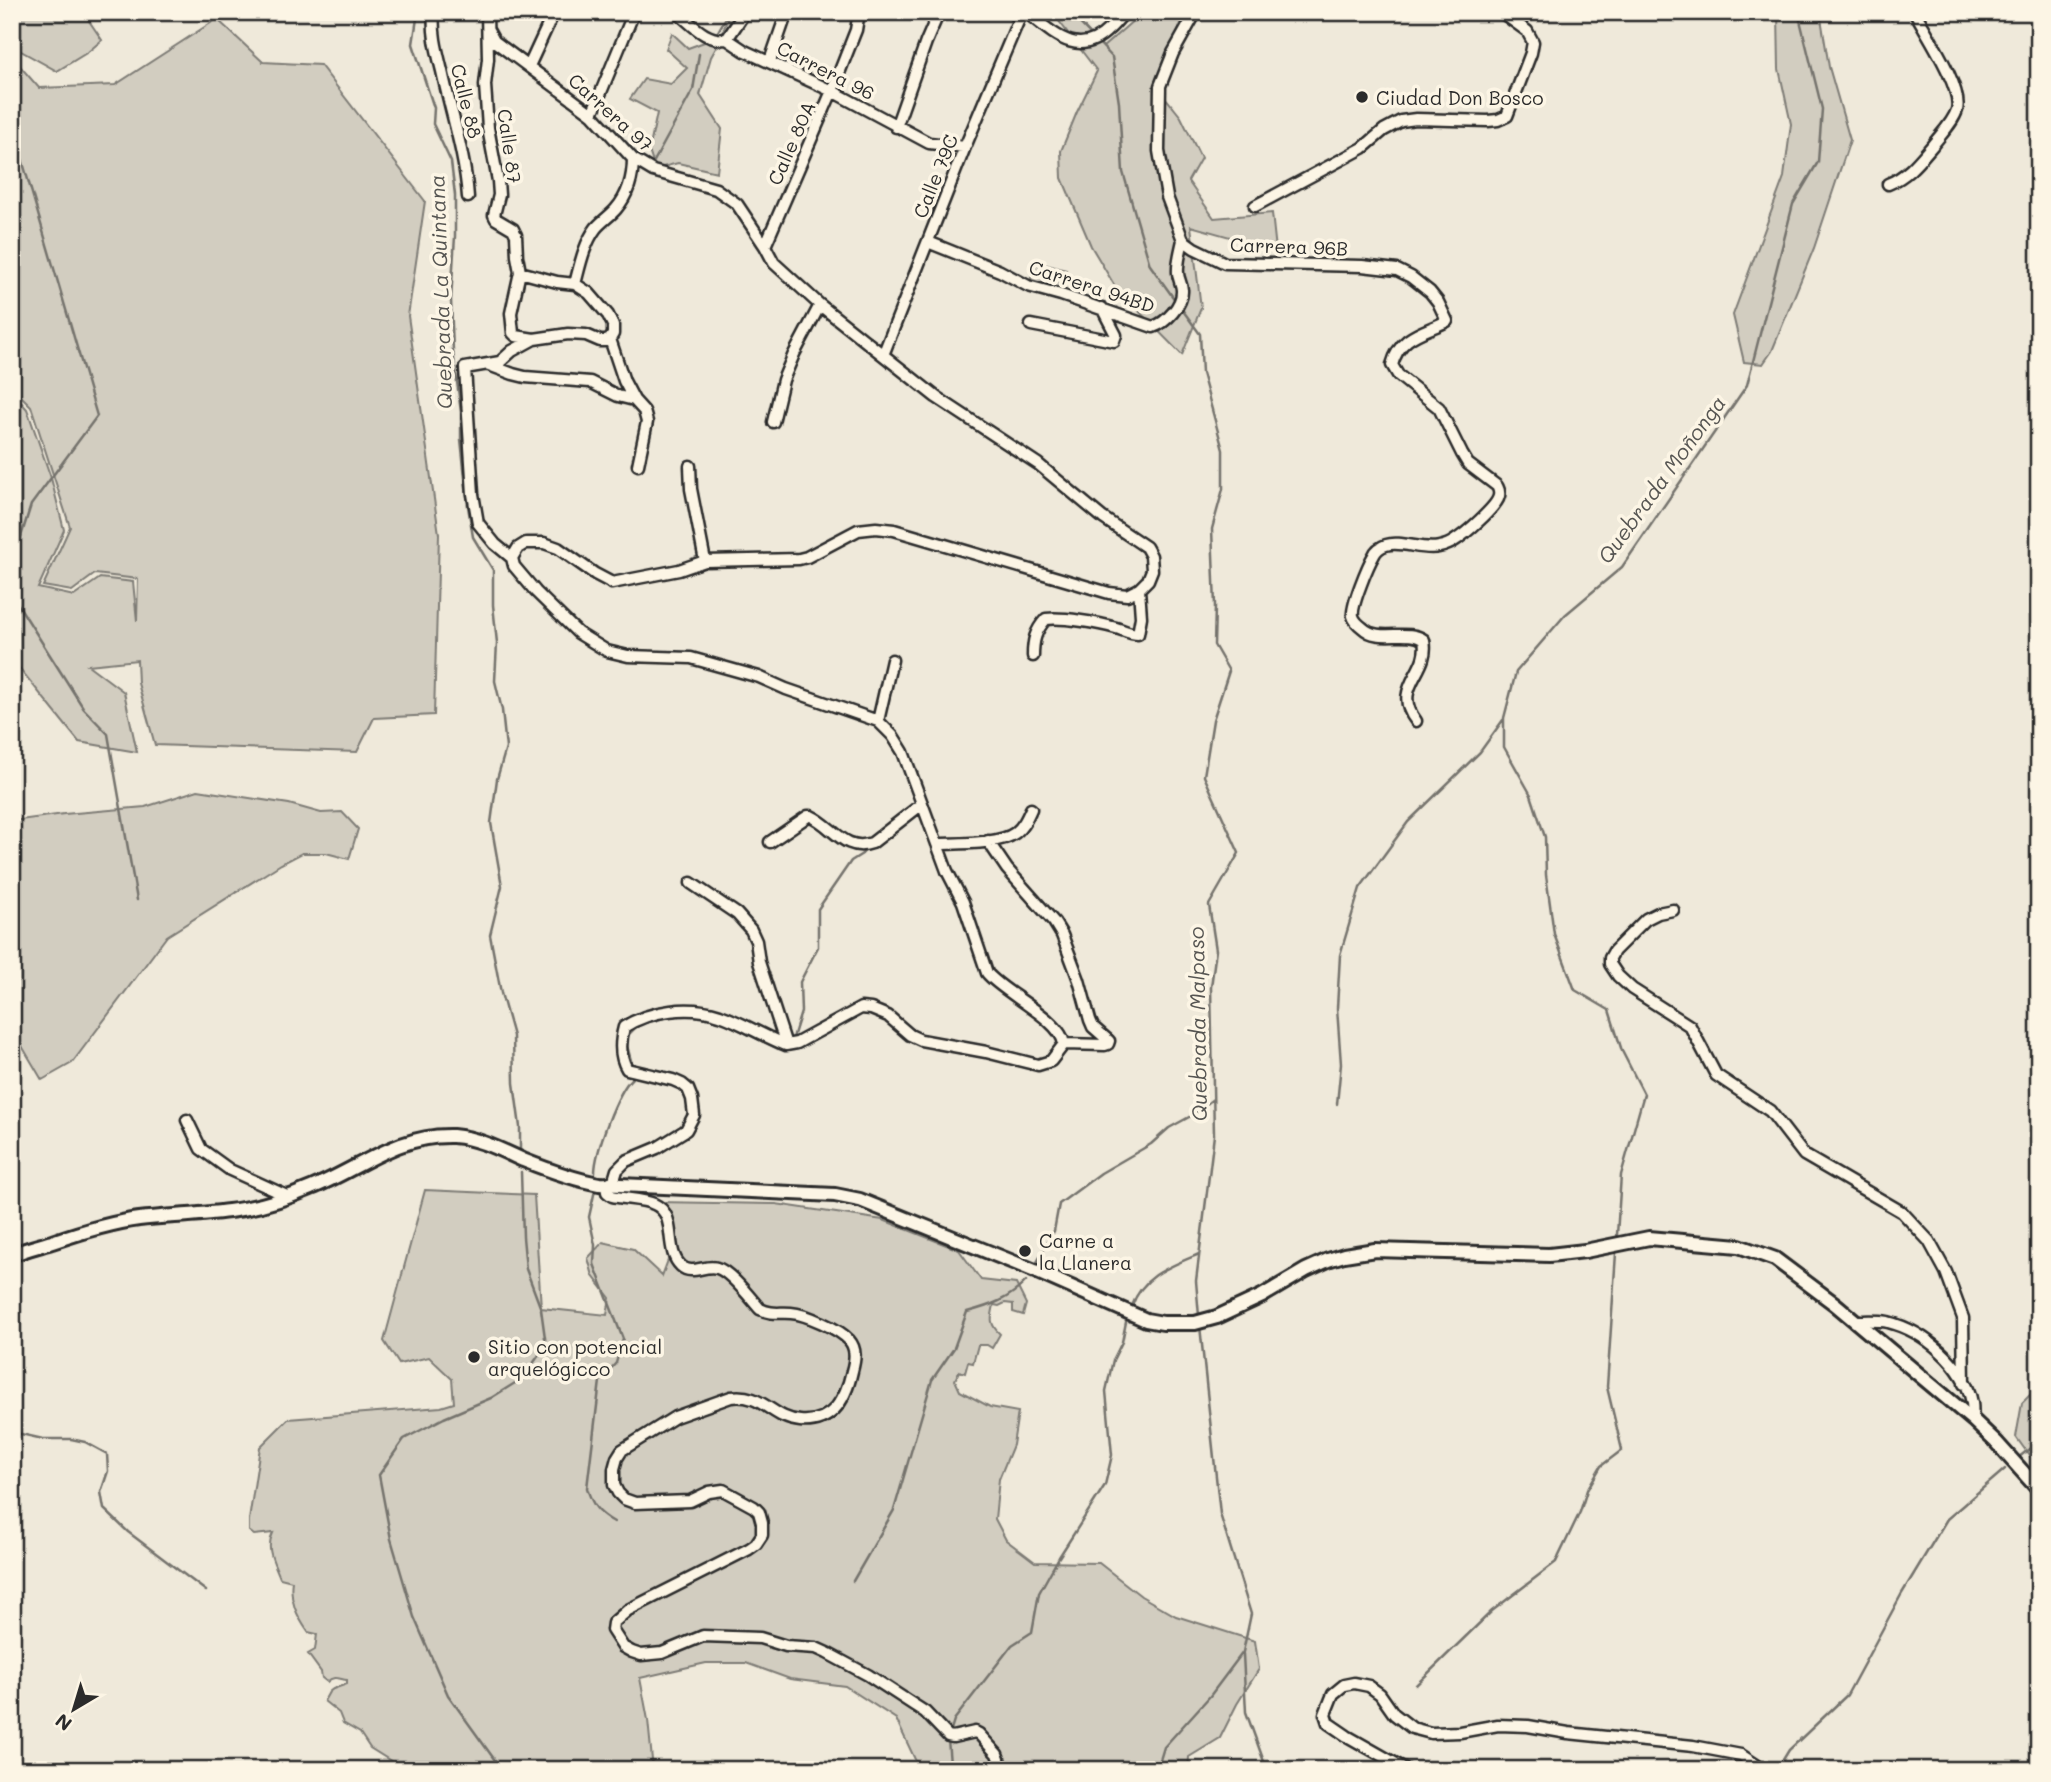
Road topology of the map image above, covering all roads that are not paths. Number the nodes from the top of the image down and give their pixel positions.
1 (434, 12) edge
2 (486, 12) edge
3 (554, 12) edge
4 (634, 12) edge
5 (677, 12) edge
6 (745, 12) edge
7 (788, 12) edge
8 (859, 12) edge
9 (939, 12) edge
10 (1024, 12) edge
11 (1125, 12) edge
12 (1196, 12) edge
13 (1501, 12) edge
14 (1915, 12) edge
15 (488, 30) junction
16 (727, 38) junction
17 (770, 61) junction
18 (529, 66) junction
19 (832, 91) junction
20 (592, 114) junction
21 (896, 127) junction
22 (965, 147) junction
23 (633, 159) junction
24 (1888, 184) dead end
25 (468, 197) dead end
26 (1255, 206) dead end
27 (1182, 240) junction
28 (928, 242) junction
29 (765, 246) junction
30 (520, 272) junction
31 (575, 284) junction
32 (820, 305) junction
33 (1102, 308) junction
34 (1031, 325) dead end
35 (534, 339) junction
36 (610, 339) junction
37 (883, 355) junction
38 (488, 364) junction
39 (634, 400) junction
40 (773, 422) dead end
41 (638, 465) dead end
42 (690, 466) dead end
43 (512, 558) junction
44 (705, 561) junction
45 (1139, 589) junction
46 (1033, 656) dead end
47 (892, 660) dead end
48 (878, 721) junction
49 (1416, 722) dead end
50 (922, 804) junction
51 (1031, 809) dead end
52 (988, 841) junction
53 (769, 842) dead end
54 (937, 844) junction
55 (691, 883) dead end
56 (1673, 910) dead end
57 (1064, 1044) junction
58 (786, 1045) junction
59 (183, 1124) dead end
60 (606, 1184) junction
61 (288, 1196) junction
62 (12, 1255) edge
63 (1855, 1321) junction
64 (1964, 1384) junction
65 (1973, 1420) junction
66 (2039, 1490) edge
67 (1003, 1770) edge
68 (1407, 1770) edge
69 (1764, 1770) edge

1 - 25 street, Calle 88
2 - 15 street, Calle 87
3 - 18 street
4 - 20 street
5 - 16 street, Carrera 96
6 - 16 street
7 - 17 street
8 - 19 street, Calle 80A
9 - 21 street
10 - 11 street
10 - 22 street, Calle 79C
12 - 27 street
13 - 26 street
14 - 24 street
15 - 18 street, Carrera 97
15 - 30 street, Calle 87
16 - 17 street, Carrera 96
17 - 19 street, Carrera 96
18 - 20 street, Carrera 97
19 - 21 street, Carrera 96
19 - 29 street, Calle 80A
20 - 23 street, Carrera 97
21 - 22 street, Carrera 96
22 - 28 street, Calle 79C
23 - 29 street, Carrera 97
23 - 31 street
27 - 33 street, Carrera 94BD
27 - 49 street, Carrera 96B
28 - 33 street, Carrera 94BD
28 - 37 street, Calle 79C
29 - 32 street, Carrera 97
30 - 31 street
30 - 35 street
31 - 36 street
32 - 37 street, Carrera 97
32 - 40 street
33 - 34 street
35 - 36 street
35 - 38 street
36 - 39 street
37 - 45 street, Carrera 97
38 - 39 street
38 - 43 street
39 - 41 street
42 - 44 street
43 - 44 street
43 - 48 street
44 - 45 street
45 - 46 street
47 - 48 street
48 - 50 street
50 - 53 street
50 - 54 street
51 - 52 street
52 - 54 street
52 - 57 street
54 - 57 street
55 - 58 street
56 - 64 street
57 - 58 street
58 - 60 street
59 - 61 street
60 - 61 main road
60 - 63 main road
60 - 67 street
61 - 62 main road
63 - 64 street
63 - 65 main road
64 - 65 street
65 - 66 main road
68 - 69 street

